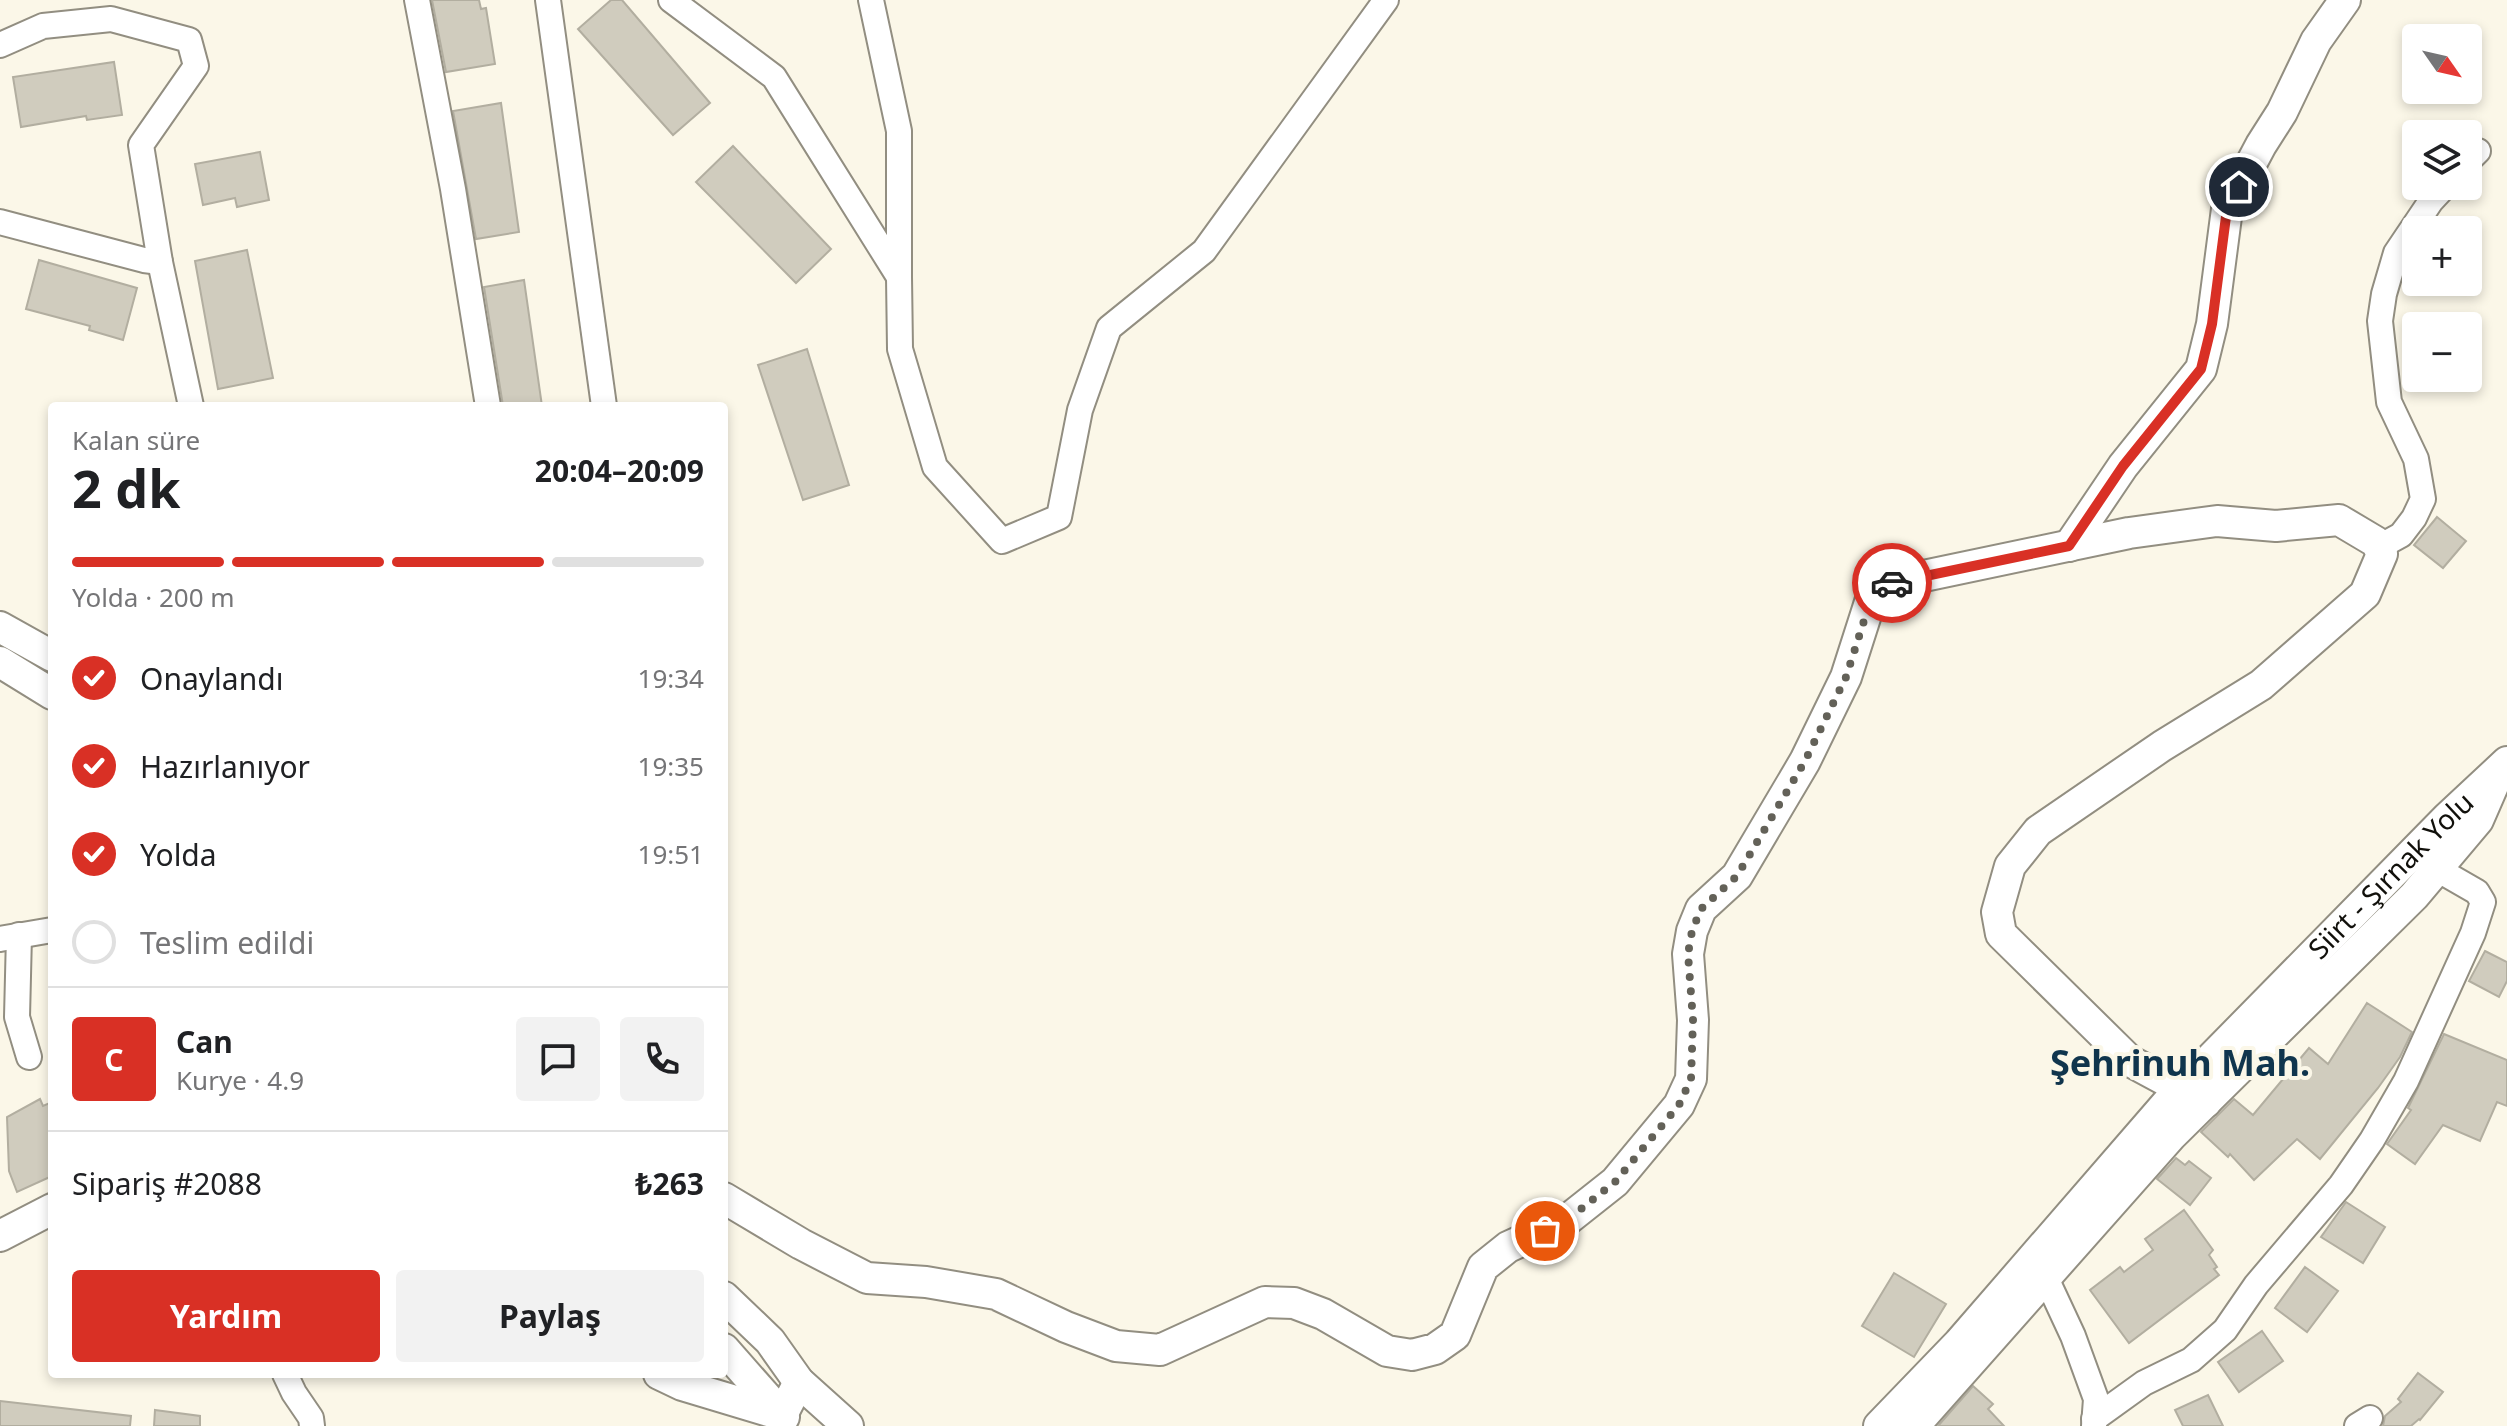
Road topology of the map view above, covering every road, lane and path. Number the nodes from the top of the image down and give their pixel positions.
1 (417, 0) edge
2 (548, 0) edge
3 (671, 0) edge
4 (871, 0) edge
5 (1386, 0) edge
6 (2345, 0) edge
7 (0, 45) edge
8 (2432, 200) edge
9 (0, 222) edge
10 (160, 262) junction
11 (899, 277) junction
12 (190, 402) edge
13 (487, 402) edge
14 (603, 402) edge
15 (2069, 546) junction
16 (2379, 547) junction
17 (0, 627) edge
18 (48, 654) edge
19 (0, 662) edge
20 (48, 692) edge
21 (2504, 765) edge
22 (2437, 869) junction
23 (48, 931) edge
24 (10, 937) edge
25 (29, 1057) dead end
26 (2193, 1096) junction
27 (728, 1200) edge
28 (48, 1211) edge
29 (0, 1236) edge
30 (2046, 1278) junction
31 (728, 1301) edge
32 (728, 1354) edge
33 (287, 1378) edge
34 (667, 1378) edge
35 (799, 1382) junction
36 (788, 1421) edge
37 (2094, 1422) edge
38 (312, 1426) edge
39 (848, 1426) edge
40 (1879, 1426) edge
41 (1914, 1426) edge

1 - 13 street
2 - 14 street
3 - 11 street
4 - 11 street
5 - 11 street
6 - 15 street
7 - 10 street
8 - 16 street
9 - 10 street
10 - 12 street
15 - 16 street
15 - 27 street
16 - 26 street
17 - 18 street
19 - 20 street
21 - 22 street, Siirt - Şırnak Yolu
21 - 26 street, Siirt - Şırnak Yolu
22 - 26 street, Siirt - Şırnak Yolu
22 - 37 street
23 - 24 street
24 - 25 street
26 - 30 street, Siirt - Şırnak Yolu
26 - 40 street, Siirt - Şırnak Yolu
28 - 29 street
30 - 37 street
30 - 41 street, Siirt - Şırnak Yolu
31 - 35 street
32 - 36 street
33 - 38 street
34 - 36 street
35 - 36 street
35 - 39 street

